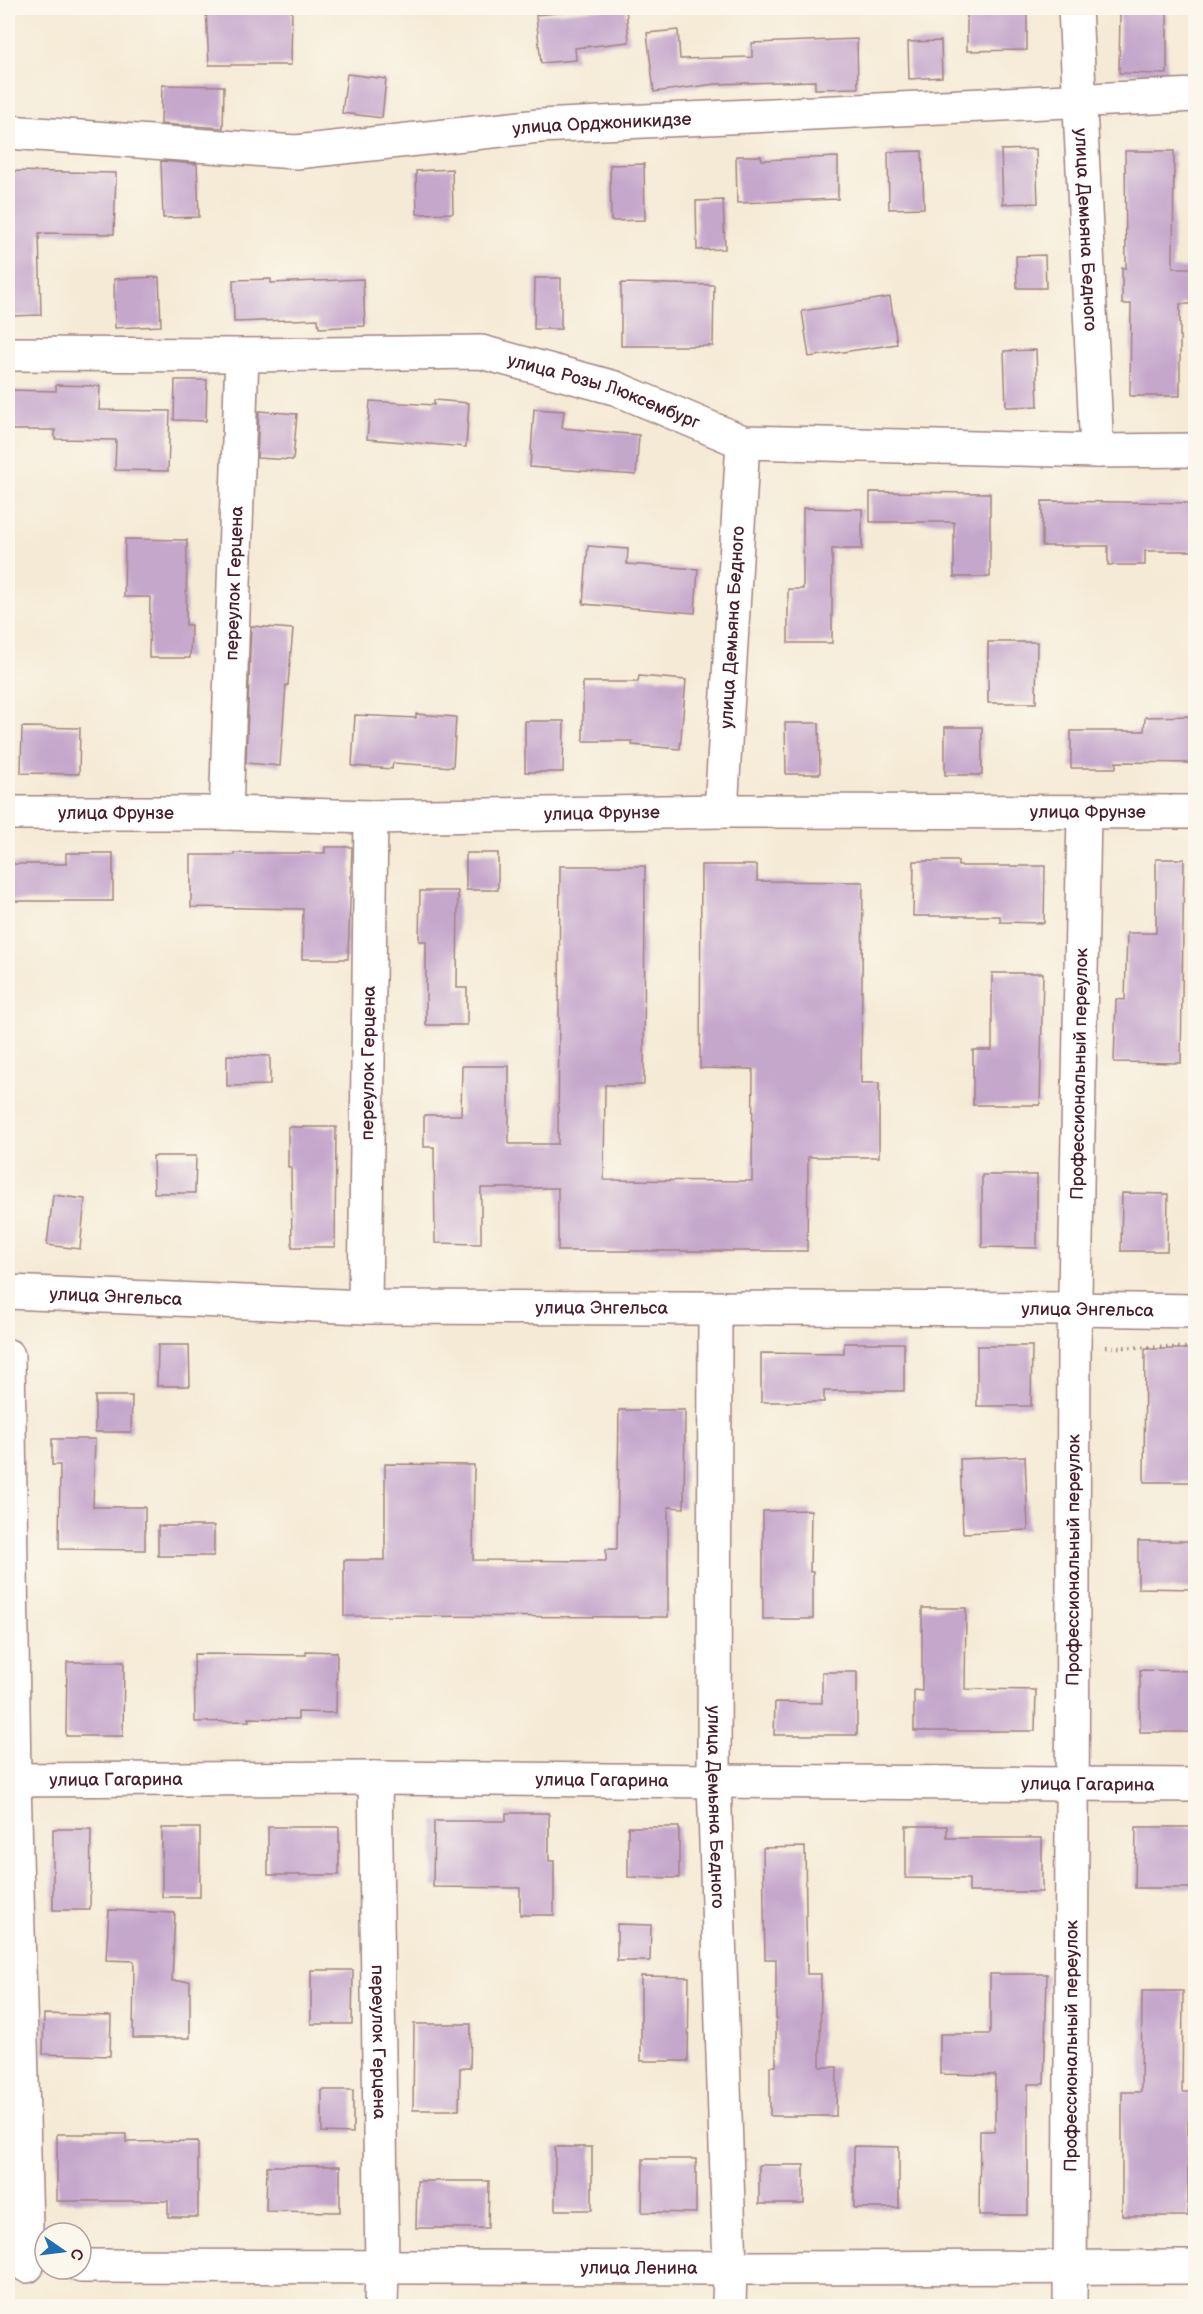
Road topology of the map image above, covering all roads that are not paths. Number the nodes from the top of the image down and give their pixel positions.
1 (1075, 8) edge
2 (1196, 95) edge
3 (1080, 99) junction
4 (8, 132) edge
5 (8, 354) edge
6 (242, 355) junction
7 (742, 442) junction
8 (1097, 450) junction
9 (1196, 450) edge
10 (721, 811) junction
11 (1196, 812) edge
12 (8, 813) edge
13 (226, 813) junction
14 (1084, 813) junction
15 (370, 817) junction
16 (8, 1292) edge
17 (365, 1307) junction
18 (715, 1309) junction
19 (1074, 1309) junction
20 (1196, 1311) edge
21 (8, 1356) edge
22 (375, 1778) junction
23 (11, 1780) edge
24 (714, 1781) junction
25 (1073, 1785) junction
26 (1196, 1785) edge
27 (26, 2265) edge
28 (93, 2266) edge
29 (1071, 2267) junction
30 (1196, 2267) edge
31 (382, 2268) junction
32 (730, 2268) junction
33 (381, 2307) edge
34 (729, 2307) edge
35 (1070, 2307) edge

1 - 3 street, улица Демьяна Бедного
2 - 3 street, улица Орджоникидзе
3 - 4 street, улица Орджоникидзе
3 - 8 street, улица Демьяна Бедного
5 - 6 street, улица Розы Люксембург
6 - 7 street, улица Розы Люксембург
6 - 13 street, переулок Герцена
7 - 8 street, улица Розы Люксембург
7 - 10 street, улица Демьяна Бедного
8 - 9 street, улица Розы Люксембург
10 - 14 street, улица Фрунзе
10 - 15 street, улица Фрунзе
11 - 14 street, улица Фрунзе
12 - 13 street, улица Фрунзе
13 - 15 street, улица Фрунзе
14 - 19 street, Профессиональный переулок
15 - 17 street, переулок Герцена
16 - 17 street, улица Энгельса
17 - 18 street, улица Энгельса
18 - 19 street, улица Энгельса
18 - 24 street, улица Демьяна Бедного
19 - 20 street, улица Энгельса
19 - 25 street, Профессиональный переулок
21 - 23 street
22 - 23 street, улица Гагарина
22 - 24 street, улица Гагарина
22 - 31 street, переулок Герцена
23 - 27 street
24 - 25 street, улица Гагарина
24 - 32 street, улица Демьяна Бедного
25 - 26 street, улица Гагарина
25 - 29 street, Профессиональный переулок
28 - 31 street, улица Ленина
29 - 30 street, улица Ленина
29 - 32 street, улица Ленина
29 - 35 street, Профессиональный переулок
31 - 32 street, улица Ленина
31 - 33 street, переулок Герцена
32 - 34 street, улица Демьяна Бедного

